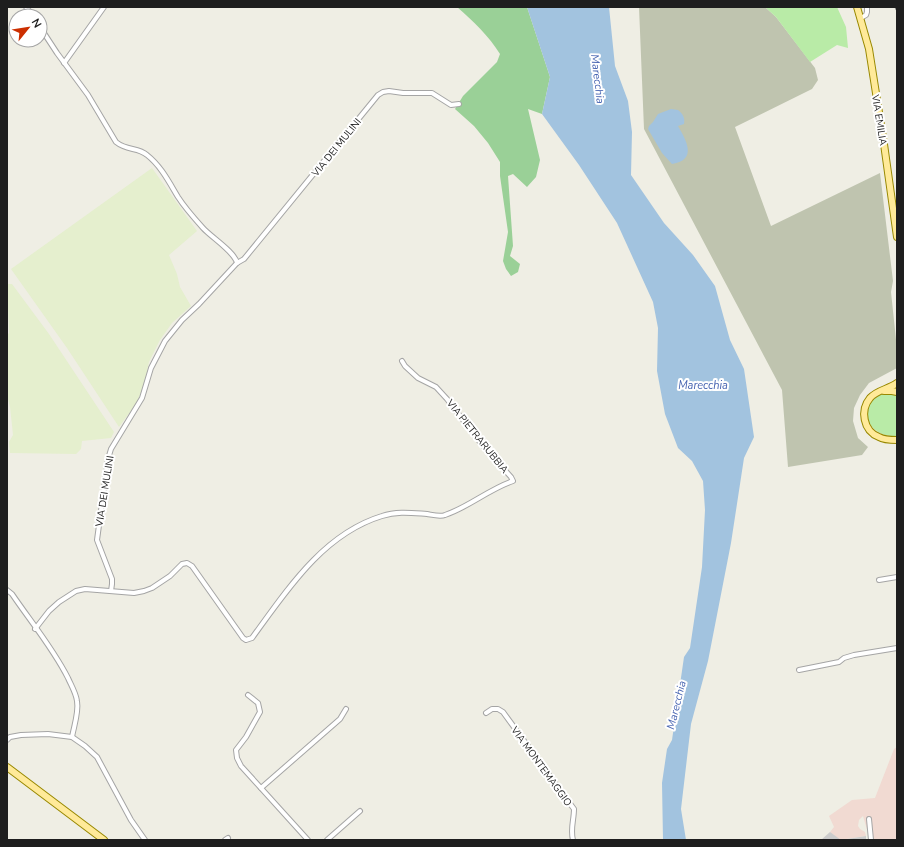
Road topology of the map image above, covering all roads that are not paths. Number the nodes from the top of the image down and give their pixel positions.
1 (104, 7) edge
2 (866, 7) edge
3 (858, 8) edge
4 (861, 18) junction
5 (48, 38) edge
6 (64, 63) junction
7 (459, 104) dead end
8 (895, 222) junction
9 (897, 229) edge
10 (897, 237) edge
11 (237, 263) junction
12 (402, 361) dead end
13 (897, 384) edge
14 (880, 391) junction
15 (897, 392) edge
16 (897, 440) edge
17 (897, 577) edge
18 (879, 580) dead end
19 (7, 590) edge
20 (111, 591) junction
21 (35, 629) junction
22 (897, 648) edge
23 (799, 670) dead end
24 (248, 695) dead end
25 (346, 709) dead end
26 (486, 713) dead end
27 (72, 737) junction
28 (7, 740) edge
29 (7, 767) edge
30 (262, 788) junction
31 (360, 811) dead end
32 (869, 819) dead end
33 (97, 837) edge
34 (104, 840) edge
35 (145, 840) edge
36 (308, 840) edge
37 (327, 840) edge
38 (573, 840) edge
39 (871, 840) edge

1 - 6 street
2 - 4 street
3 - 4 main road, VIA EMILIA
4 - 8 main road, VIA EMILIA
5 - 6 street
6 - 11 street
7 - 11 street, VIA DEI MULINI
8 - 9 main road
8 - 10 main road
11 - 20 street, VIA DEI MULINI
12 - 20 street, VIA PIETRARUBBIA
13 - 14 main road
14 - 15 main road
14 - 16 main road
17 - 18 street
19 - 21 street
20 - 21 street, VIA PIETRARUBBIA
21 - 27 street
22 - 23 street
24 - 30 street
25 - 30 street
26 - 38 street, VIA MONTEMAGGIO
27 - 28 street
27 - 35 street
29 - 33 main road
30 - 36 street
31 - 37 street
32 - 39 street
33 - 34 main road

